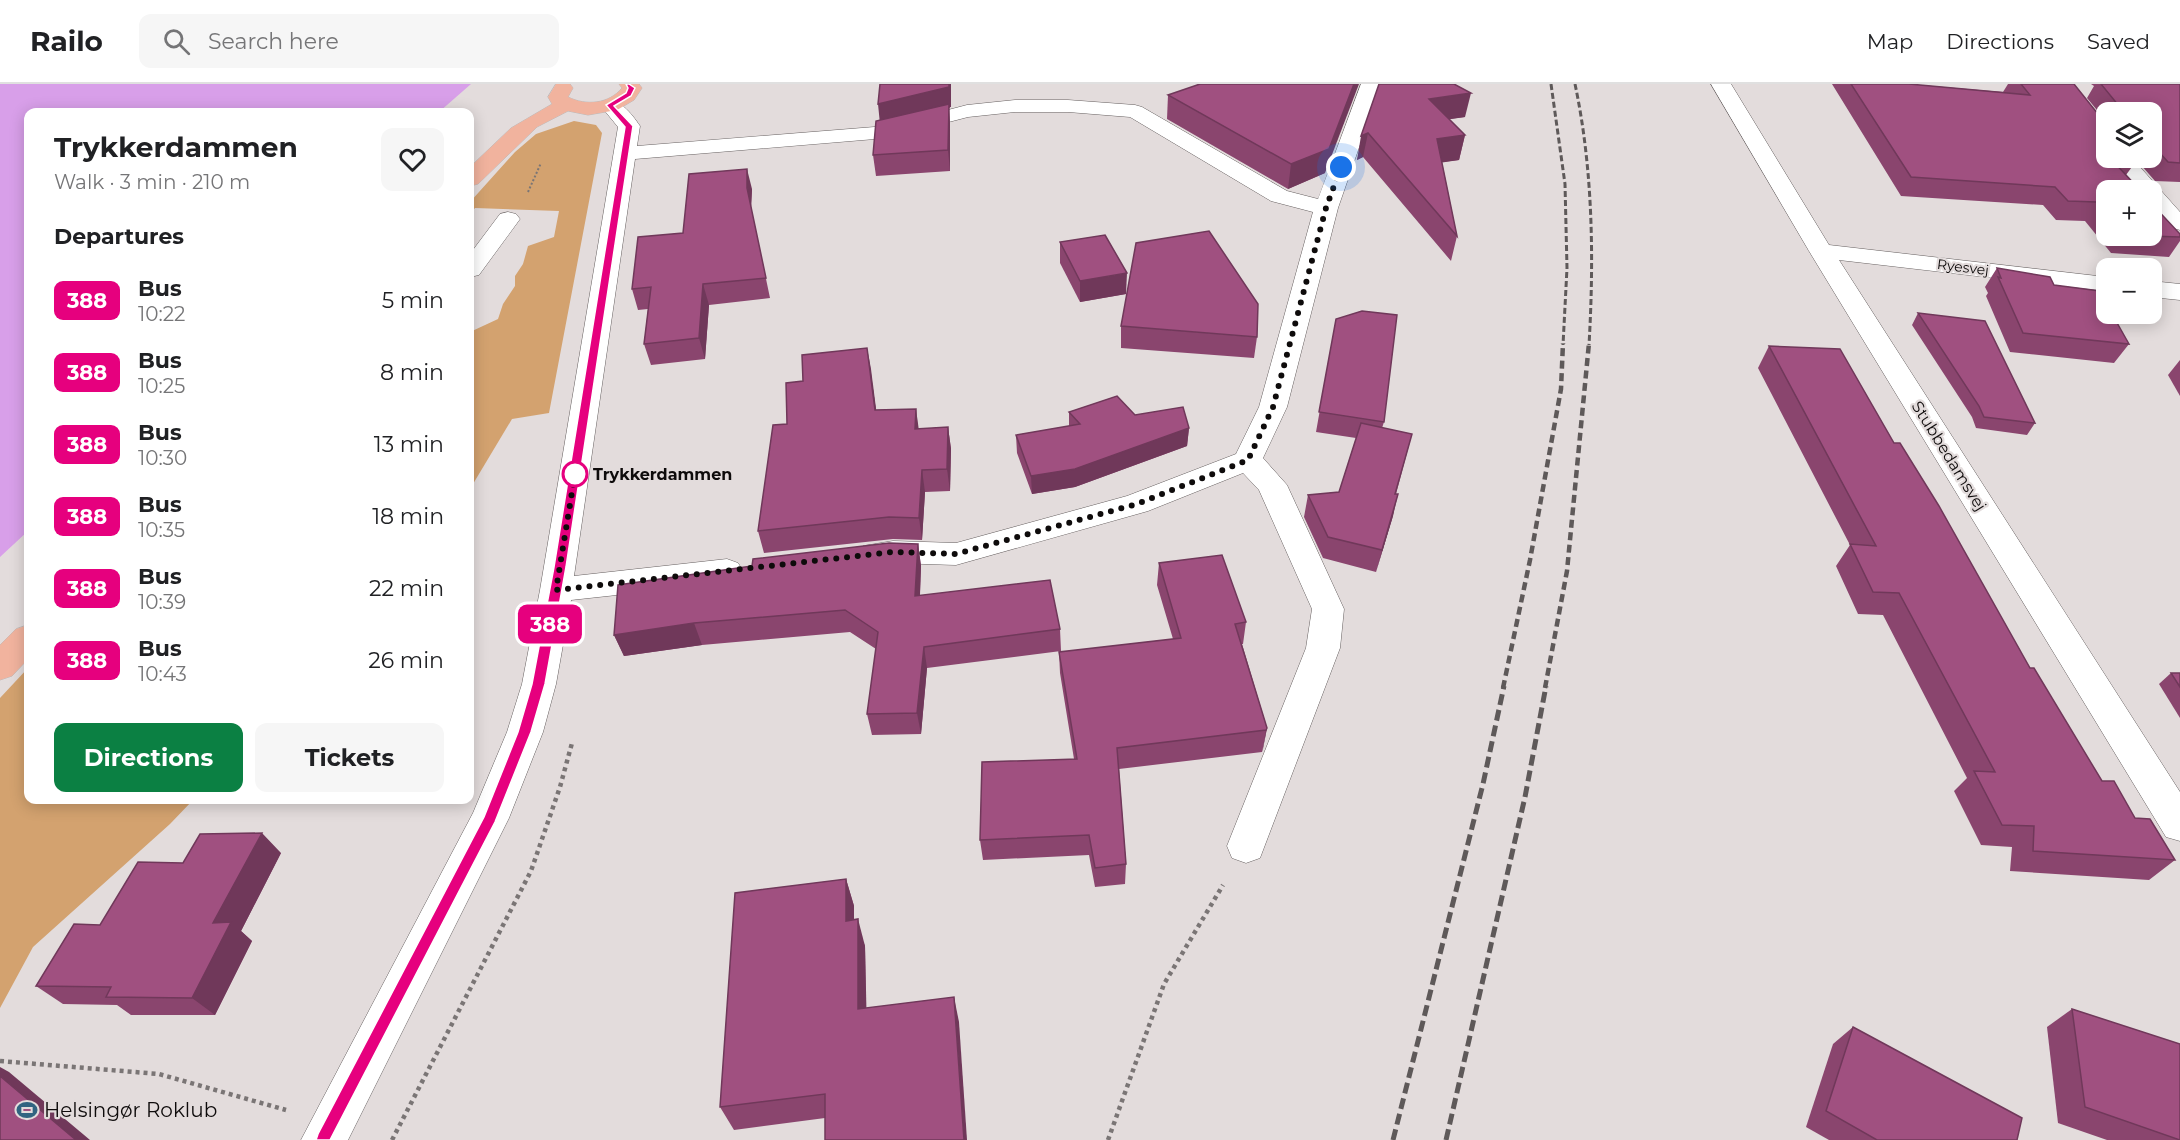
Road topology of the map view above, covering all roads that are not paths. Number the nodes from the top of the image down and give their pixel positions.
1 (570, 84) edge
2 (1371, 84) edge
3 (1721, 84) edge
4 (620, 94) edge
5 (566, 105) junction
6 (625, 153) junction
7 (2129, 168) edge
8 (474, 175) edge
9 (2140, 180) edge
10 (1326, 208) junction
11 (2162, 208) edge
12 (508, 219) dead end
13 (2180, 222) edge
14 (1821, 251) junction
15 (474, 265) edge
16 (2096, 283) edge
17 (2162, 290) edge
18 (2180, 292) edge
19 (1248, 460) junction
20 (846, 557) edge
21 (752, 568) edge
22 (556, 590) junction
23 (24, 642) edge
24 (0, 667) edge
25 (2180, 825) edge
26 (1246, 846) road end
27 (328, 1132) edge

1 - 5 main road
2 - 10 street
3 - 14 street, Stubbedamsvej
4 - 5 main road
4 - 6 street
5 - 8 main road
6 - 10 street
6 - 22 street
7 - 9 street
10 - 19 street
11 - 13 street
12 - 15 street
14 - 16 street, Ryesvej
14 - 25 street, Stubbedamsvej
17 - 18 street
19 - 20 street
19 - 26 street
21 - 22 street
22 - 27 street
23 - 24 main road

